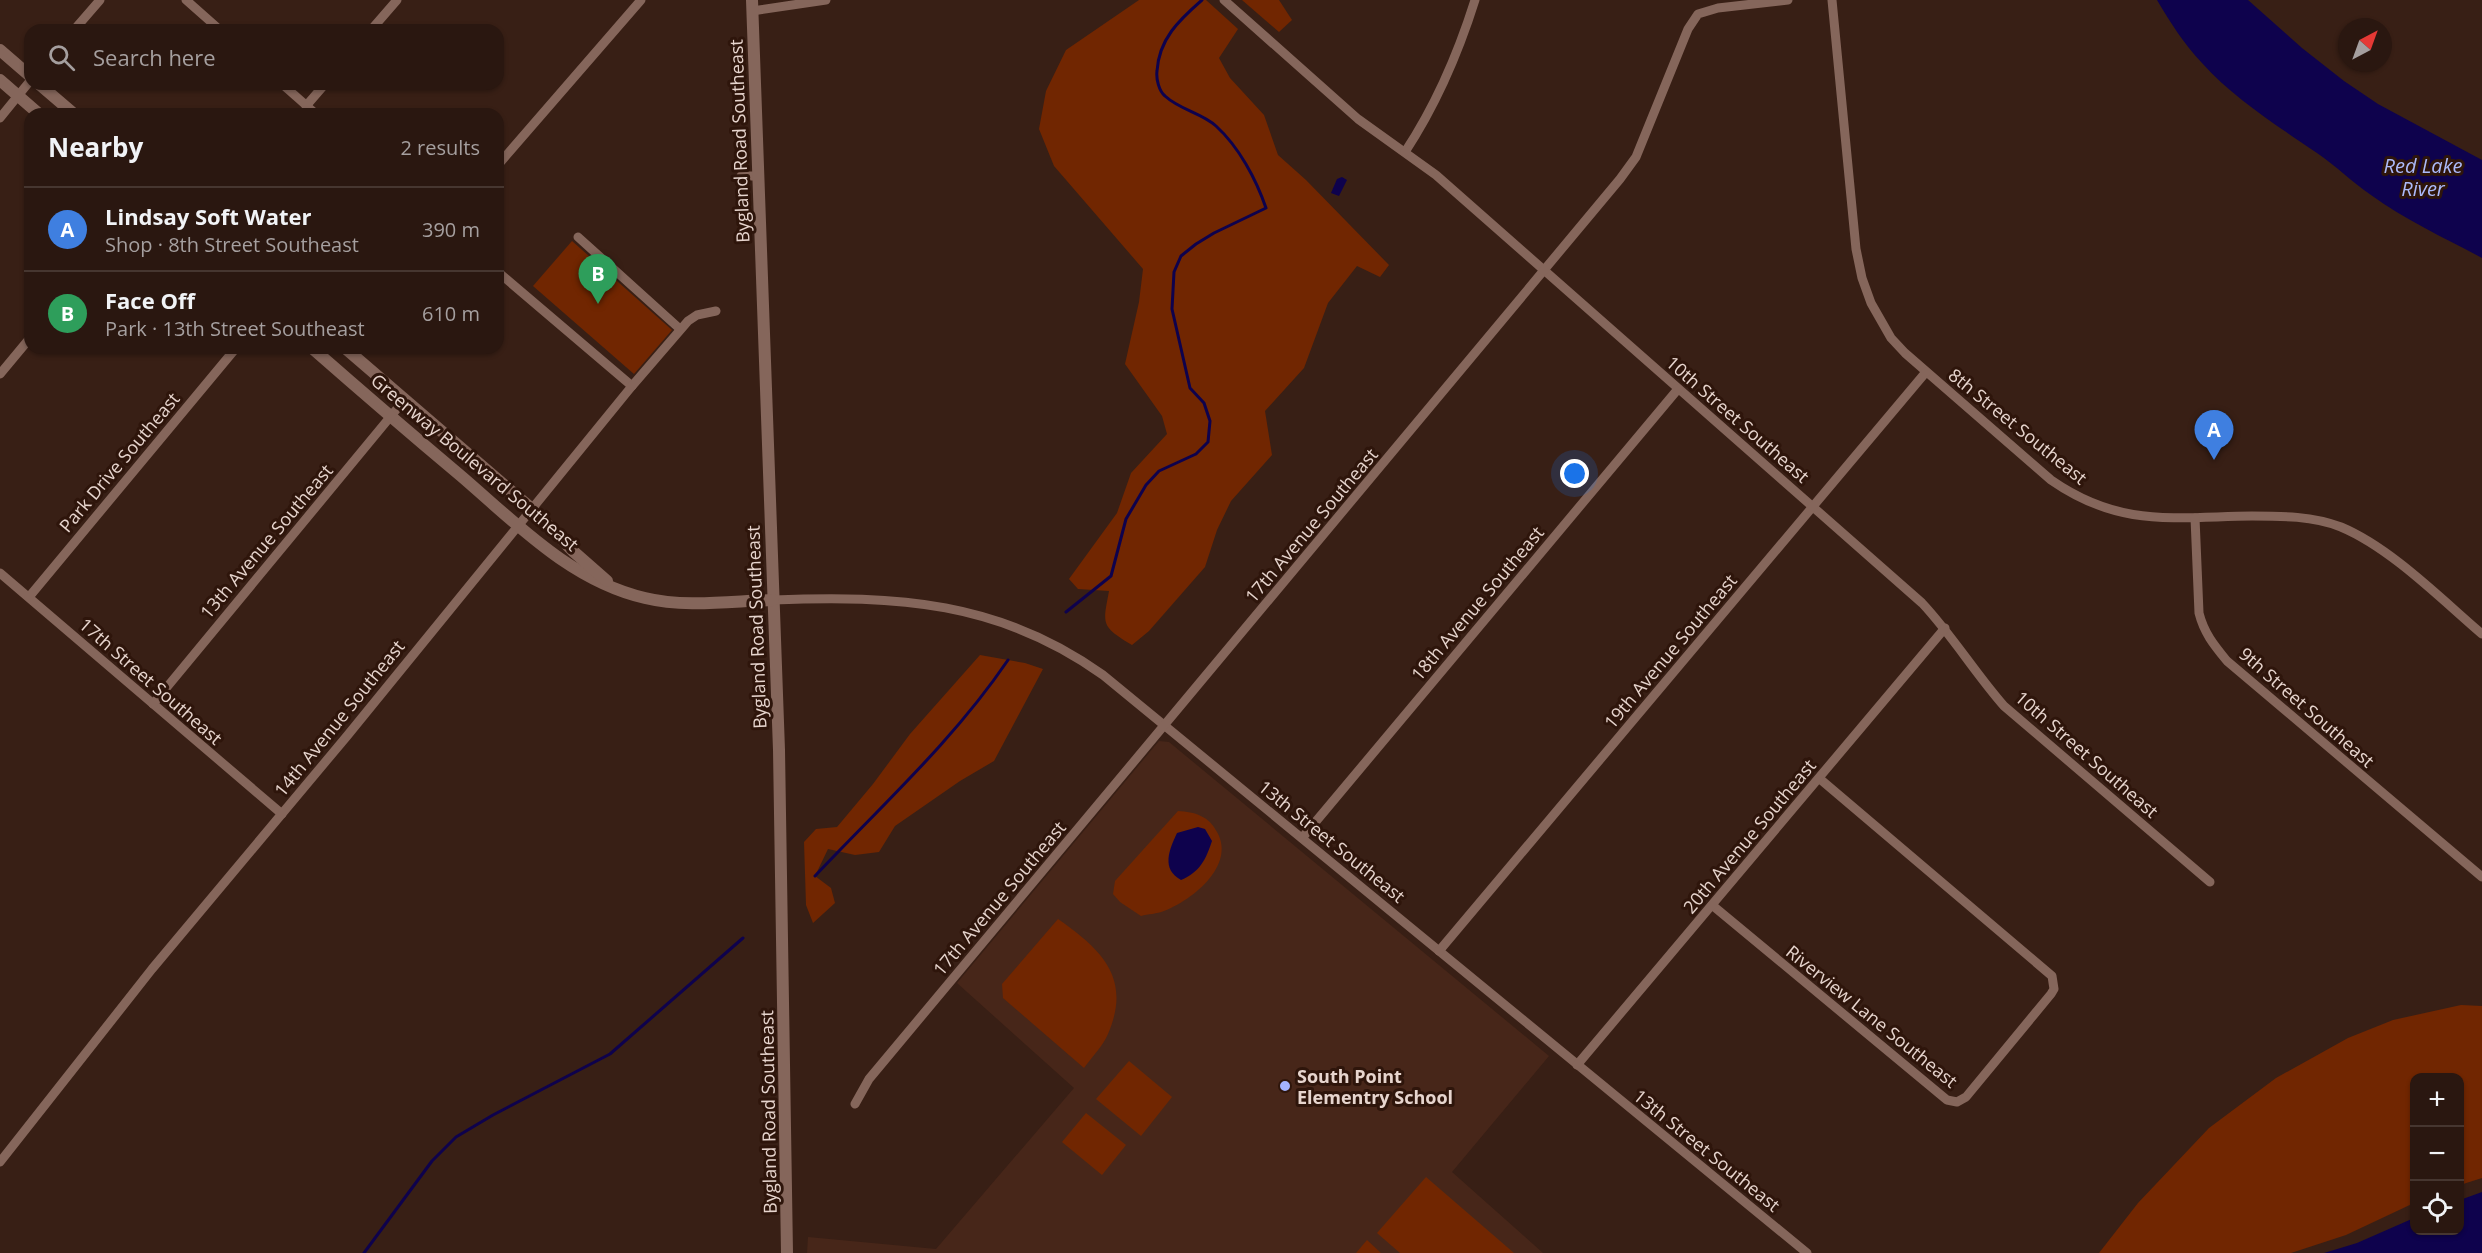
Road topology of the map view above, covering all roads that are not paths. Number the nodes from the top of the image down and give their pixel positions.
1 (100, 0) edge
2 (186, 0) edge
3 (397, 0) edge
4 (641, 0) edge
5 (826, 0) edge
6 (1224, 0) edge
7 (1475, 0) edge
8 (1788, 0) edge
9 (1832, 0) edge
10 (752, 6) edge
11 (79, 24) edge
12 (213, 24) edge
13 (376, 24) edge
14 (0, 50) edge
15 (24, 71) edge
16 (0, 80) edge
17 (24, 88) edge
18 (46, 90) edge
19 (289, 90) edge
20 (320, 90) edge
21 (18, 96) junction
22 (306, 106) junction
23 (32, 108) edge
24 (67, 108) edge
25 (308, 108) edge
26 (0, 118) edge
27 (1405, 152) junction
28 (504, 158) edge
29 (741, 176) dead end
30 (758, 176) junction
31 (578, 237) dead end
32 (1544, 272) junction
33 (504, 277) edge
34 (716, 311) dead end
35 (680, 329) junction
36 (24, 345) edge
37 (231, 354) edge
38 (319, 354) edge
39 (352, 354) edge
40 (1926, 372) junction
41 (0, 374) edge
42 (632, 386) junction
43 (1678, 389) junction
44 (405, 399) junction
45 (390, 416) junction
46 (1813, 506) junction
47 (532, 508) junction
48 (2195, 518) junction
49 (517, 525) junction
50 (0, 573) edge
51 (623, 592) junction
52 (29, 597) junction
53 (773, 600) junction
54 (1945, 628) junction
55 (2482, 634) edge
56 (153, 704) junction
57 (1165, 726) junction
58 (1820, 778) junction
59 (282, 814) junction
60 (1302, 838) junction
61 (2482, 877) edge
62 (2210, 882) dead end
63 (1712, 905) junction
64 (1439, 951) junction
65 (1577, 1065) junction
66 (855, 1104) dead end
67 (0, 1162) edge
68 (787, 1253) edge
69 (1807, 1253) edge

1 - 11 street
2 - 12 street
3 - 13 street
4 - 28 street
5 - 10 street
6 - 27 street, 10th Street Southeast
7 - 27 street
8 - 32 street, 17th Avenue Southeast
9 - 40 street, 8th Street Southeast
10 - 30 street, Bygland Road Southeast
14 - 15 street
16 - 21 street
17 - 21 street
18 - 24 street
19 - 22 street
20 - 22 street
21 - 23 street
21 - 26 street
22 - 25 street
27 - 32 street, 10th Street Southeast
29 - 30 street
30 - 53 street, Bygland Road Southeast
31 - 35 street
32 - 43 street, 10th Street Southeast
32 - 57 street, 17th Avenue Southeast
33 - 42 street
34 - 35 street, 14th Avenue Southeast
35 - 42 street, 14th Avenue Southeast
36 - 41 street
37 - 52 street, Park Drive Southeast
38 - 45 street, Greenway Boulevard Southeast
39 - 44 street, Greenway Boulevard Southeast
40 - 46 street, 19th Avenue Southeast
40 - 48 street, 8th Street Southeast
42 - 47 street, 14th Avenue Southeast
43 - 46 street, 10th Street Southeast
43 - 60 street, 18th Avenue Southeast
44 - 45 street, 13th Avenue Southeast
44 - 47 street, Greenway Boulevard Southeast
45 - 49 street, Greenway Boulevard Southeast
45 - 56 street, 13th Avenue Southeast
46 - 54 street, 10th Street Southeast
46 - 64 street, 19th Avenue Southeast
47 - 49 street, 14th Avenue Southeast
47 - 51 street, Greenway Boulevard Southeast
48 - 55 street, 8th Street Southeast
48 - 61 street, 9th Street Southeast
49 - 51 street, Greenway Boulevard Southeast
49 - 59 street, 14th Avenue Southeast
50 - 52 street, 17th Street Southeast
51 - 53 street, Greenway Boulevard Southeast
52 - 56 street, 17th Street Southeast
53 - 57 street, 13th Street Southeast
53 - 68 street, Bygland Road Southeast
54 - 58 street, 20th Avenue Southeast
54 - 62 street, 10th Street Southeast
56 - 59 street, 17th Street Southeast
57 - 60 street, 13th Street Southeast
57 - 66 street, 17th Avenue Southeast
58 - 63 street, 20th Avenue Southeast
58 - 63 street, Riverview Lane Southeast
59 - 67 street, 14th Avenue Southeast
60 - 64 street, 13th Street Southeast
63 - 65 street, 20th Avenue Southeast
64 - 65 street, 13th Street Southeast
65 - 69 street, 13th Street Southeast

